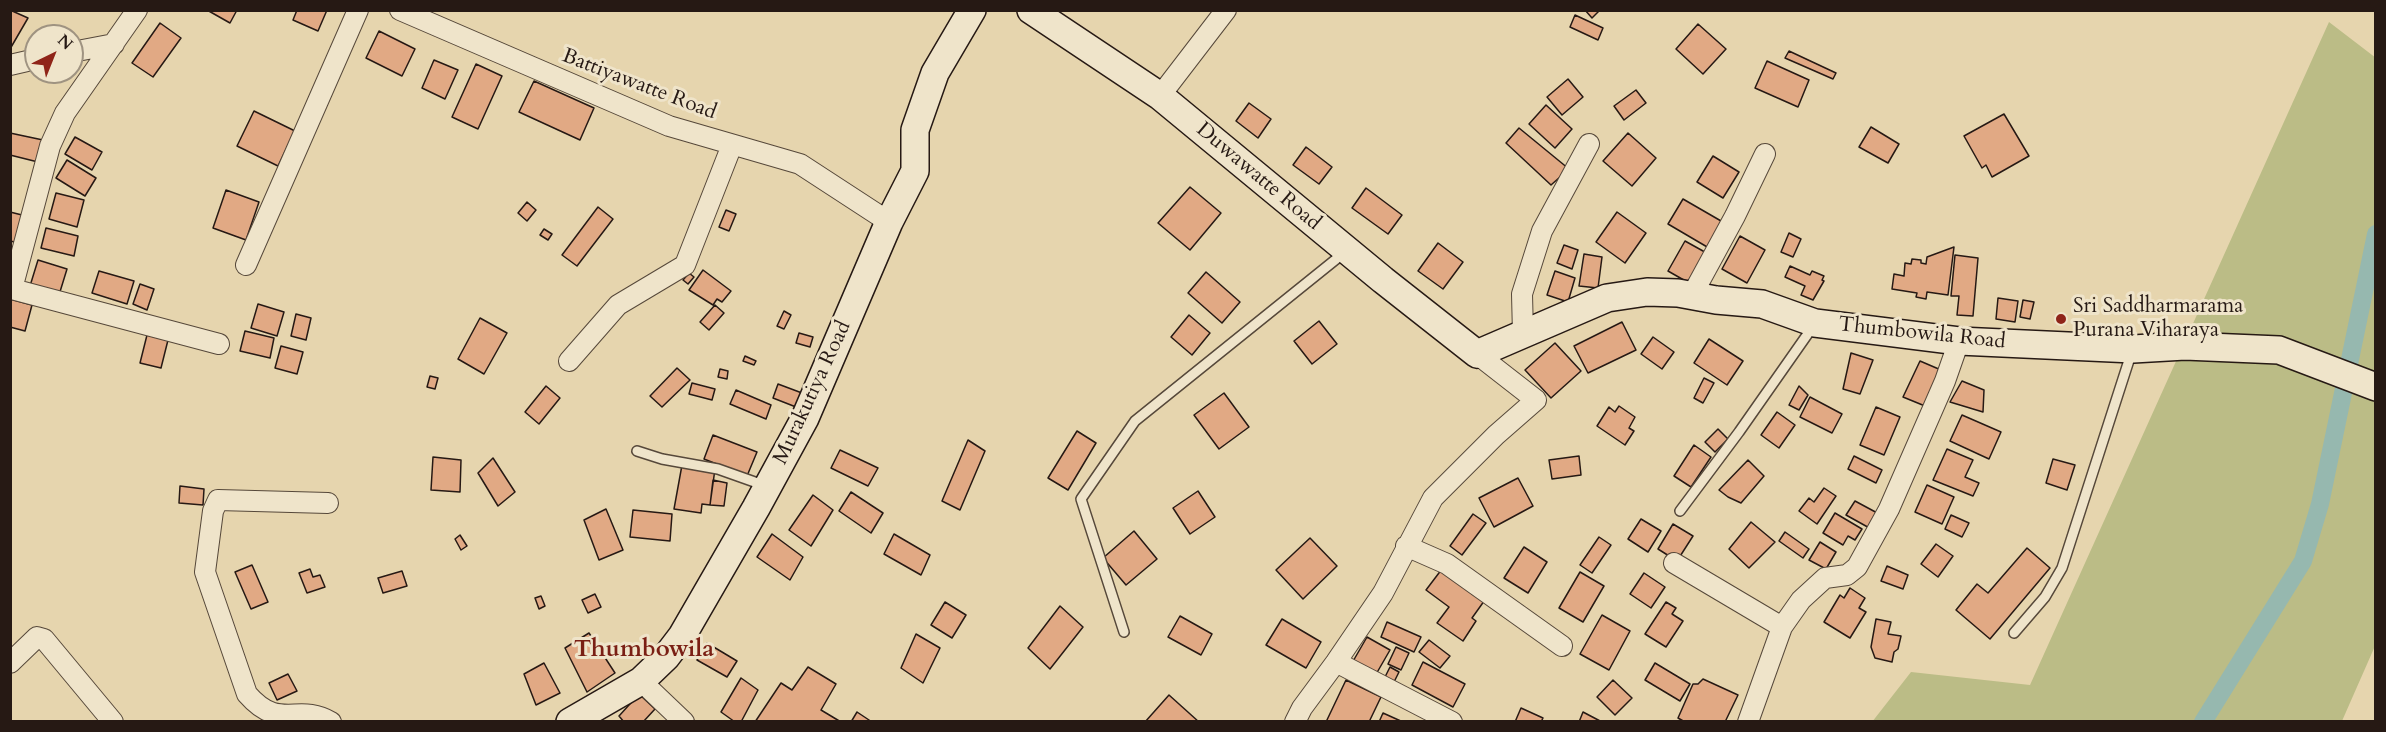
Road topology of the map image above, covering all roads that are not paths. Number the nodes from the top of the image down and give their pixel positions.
1 (137, 10) edge
2 (358, 10) edge
3 (400, 10) edge
4 (972, 10) edge
5 (1031, 10) edge
6 (1226, 10) edge
7 (114, 44) junction
8 (84, 50) edge
9 (1160, 96) junction
10 (1589, 144) dead end
11 (732, 145) junction
12 (1765, 154) dead end
13 (889, 222) junction
14 (1347, 250) junction
15 (246, 265) dead end
16 (11, 289) edge
17 (1692, 295) junction
18 (1815, 323) junction
19 (1524, 334) junction
20 (1959, 341) junction
21 (219, 344) dead end
22 (2133, 349) junction
23 (1477, 354) junction
24 (569, 361) dead end
25 (2376, 387) edge
26 (637, 451) dead end
27 (768, 487) junction
28 (328, 502) dead end
29 (1680, 511) dead end
30 (1406, 546) junction
31 (1674, 563) dead end
32 (1782, 627) junction
33 (1124, 632) dead end
34 (2014, 633) dead end
35 (1562, 646) dead end
36 (1336, 662) junction
37 (10, 663) edge
38 (641, 681) junction
39 (113, 722) edge
40 (331, 722) edge
41 (570, 722) edge
42 (684, 722) edge
43 (1295, 722) edge
44 (1452, 722) edge
45 (1748, 722) edge

1 - 7 street
2 - 15 street
3 - 11 street, Battiyawatte Road
4 - 13 street, Murakutiya Road
5 - 9 street, Duwawatte Road
6 - 9 street
7 - 8 street
7 - 16 street
9 - 14 street, Duwawatte Road
10 - 19 street
11 - 13 street, Battiyawatte Road
11 - 24 street
12 - 17 street
13 - 27 street, Murakutiya Road
14 - 23 street, Duwawatte Road
14 - 33 lane
16 - 21 street
17 - 18 street, Thumbowila Road
17 - 19 street, Thumbowila Road
18 - 20 street, Thumbowila Road
18 - 29 lane
19 - 23 street, Thumbowila Road
20 - 22 street, Thumbowila Road
20 - 32 street
22 - 25 street, Thumbowila Road
22 - 34 lane
23 - 30 street
26 - 27 lane
27 - 38 street, Murakutiya Road
28 - 40 street
30 - 35 street
30 - 36 street
31 - 32 street
32 - 45 street
36 - 43 street
36 - 44 street
37 - 39 street
38 - 41 street, Murakutiya Road
38 - 42 street

